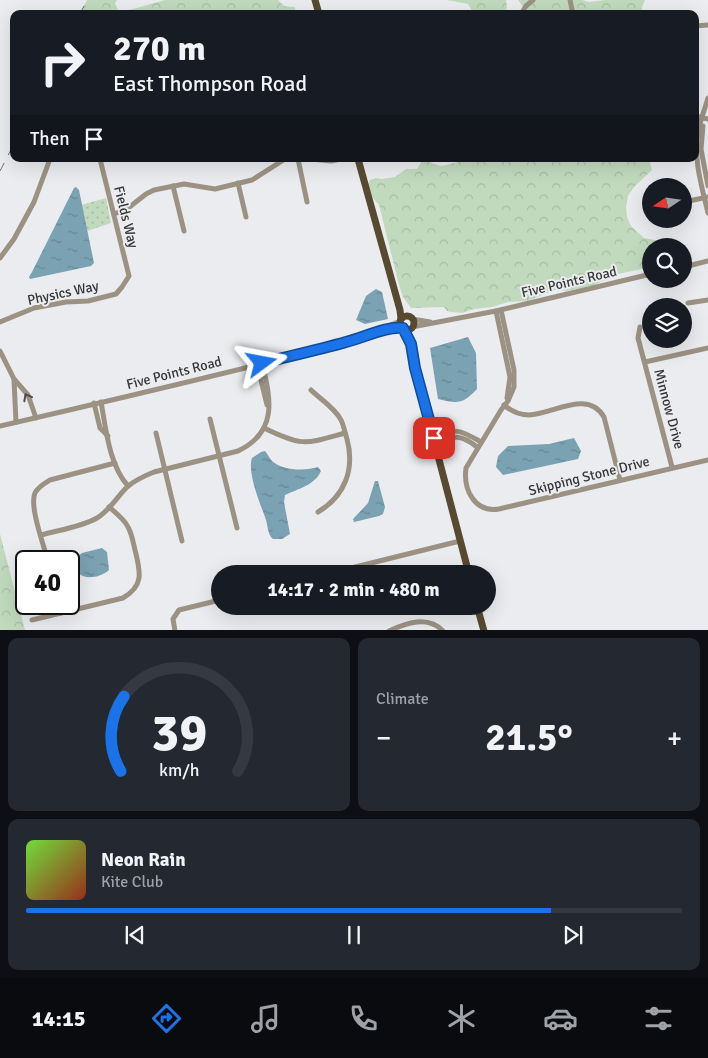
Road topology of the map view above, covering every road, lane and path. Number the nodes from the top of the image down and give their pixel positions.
1 (533, 0) edge
2 (523, 10) edge
3 (708, 98) edge
4 (705, 119) edge
5 (49, 162) edge
6 (101, 162) edge
7 (279, 162) edge
8 (299, 162) edge
9 (359, 162) edge
10 (697, 162) edge
11 (238, 183) junction
12 (173, 186) junction
13 (708, 186) edge
14 (706, 197) edge
15 (692, 200) edge
16 (308, 202) dead end
17 (708, 213) edge
18 (114, 214) junction
19 (246, 216) dead end
20 (184, 231) dead end
21 (0, 258) edge
22 (708, 261) edge
23 (692, 265) edge
24 (642, 276) edge
25 (126, 280) joint
26 (397, 298) junction
27 (708, 300) edge
28 (692, 302) edge
29 (498, 310) junction
30 (401, 320) junction
31 (0, 322) edge
32 (411, 322) junction
33 (640, 327) dead end
34 (403, 329) junction
35 (380, 331) junction
36 (411, 344) junction
37 (708, 348) edge
38 (0, 351) edge
39 (645, 362) junction
40 (260, 363) junction
41 (14, 379) junction
42 (311, 390) dead end
43 (101, 402) junction
44 (94, 404) junction
45 (504, 405) junction
46 (36, 418) junction
47 (210, 419) dead end
48 (16, 422) junction
49 (0, 426) edge
50 (264, 428) junction
51 (156, 432) dead end
52 (345, 433) junction
53 (108, 436) junction
54 (434, 438) junction
55 (479, 444) junction
56 (219, 455) junction
57 (708, 460) edge
58 (115, 463) junction
59 (672, 468) junction
60 (164, 469) junction
61 (620, 480) junction
62 (128, 486) junction
63 (110, 507) junction
64 (318, 512) dead end
65 (237, 528) dead end
66 (41, 535) junction
67 (182, 541) dead end
68 (460, 541) junction
69 (45, 550) edge
70 (363, 565) edge
71 (467, 565) edge
72 (211, 602) edge
73 (80, 608) edge
74 (53, 615) edge
75 (480, 615) edge
76 (32, 620) dead end
77 (175, 630) edge
78 (390, 630) edge
79 (443, 630) edge
80 (484, 630) edge

1 - 2 street
3 - 4 street
4 - 13 street
5 - 21 street
6 - 18 street, Fields Way
7 - 11 street
8 - 16 street
9 - 26 main road
10 - 14 street
11 - 12 street
11 - 19 street
12 - 18 street
12 - 20 street
14 - 15 street
14 - 17 street
18 - 25 street, Fields Way
22 - 23 street
24 - 29 street, Five Points Road
25 - 31 street, Physics Way
26 - 30 main road
26 - 32 main road
27 - 28 street
29 - 32 street, Five Points Road
29 - 45 street
30 - 32 main road
30 - 34 main road
30 - 35 street, Five Points Road
32 - 34 main road
32 - 36 main road
33 - 39 street, Minnow Drive
34 - 35 street, Five Points Road
34 - 36 main road
35 - 40 street, Five Points Road
36 - 54 main road
37 - 39 street
38 - 41 street
39 - 59 street, Minnow Drive
40 - 43 street, Five Points Road
40 - 50 street
46 -> 41 street
41 - 48 street
42 - 52 street
43 - 44 street, Five Points Road
43 - 53 street
44 - 46 street, Five Points Road
44 - 53 street
45 - 55 street
45 - 61 street
46 - 48 street, Five Points Road
47 - 56 street
48 - 49 street, Five Points Road
50 - 52 street
50 - 56 street
51 - 60 street
52 - 64 street
53 - 58 street
54 - 55 street
54 - 68 main road
55 - 61 street, Skipping Stone Drive
56 - 60 street
56 - 65 street
57 - 59 street, Skipping Stone Drive
58 - 62 street
58 - 66 street
59 - 61 street, Skipping Stone Drive
60 - 62 street
60 - 67 street
62 - 63 street
63 - 66 street
63 - 73 street
66 - 69 street
68 - 70 street
68 - 71 main road
72 - 77 street
74 - 76 street
75 - 80 main road
78 - 79 street

